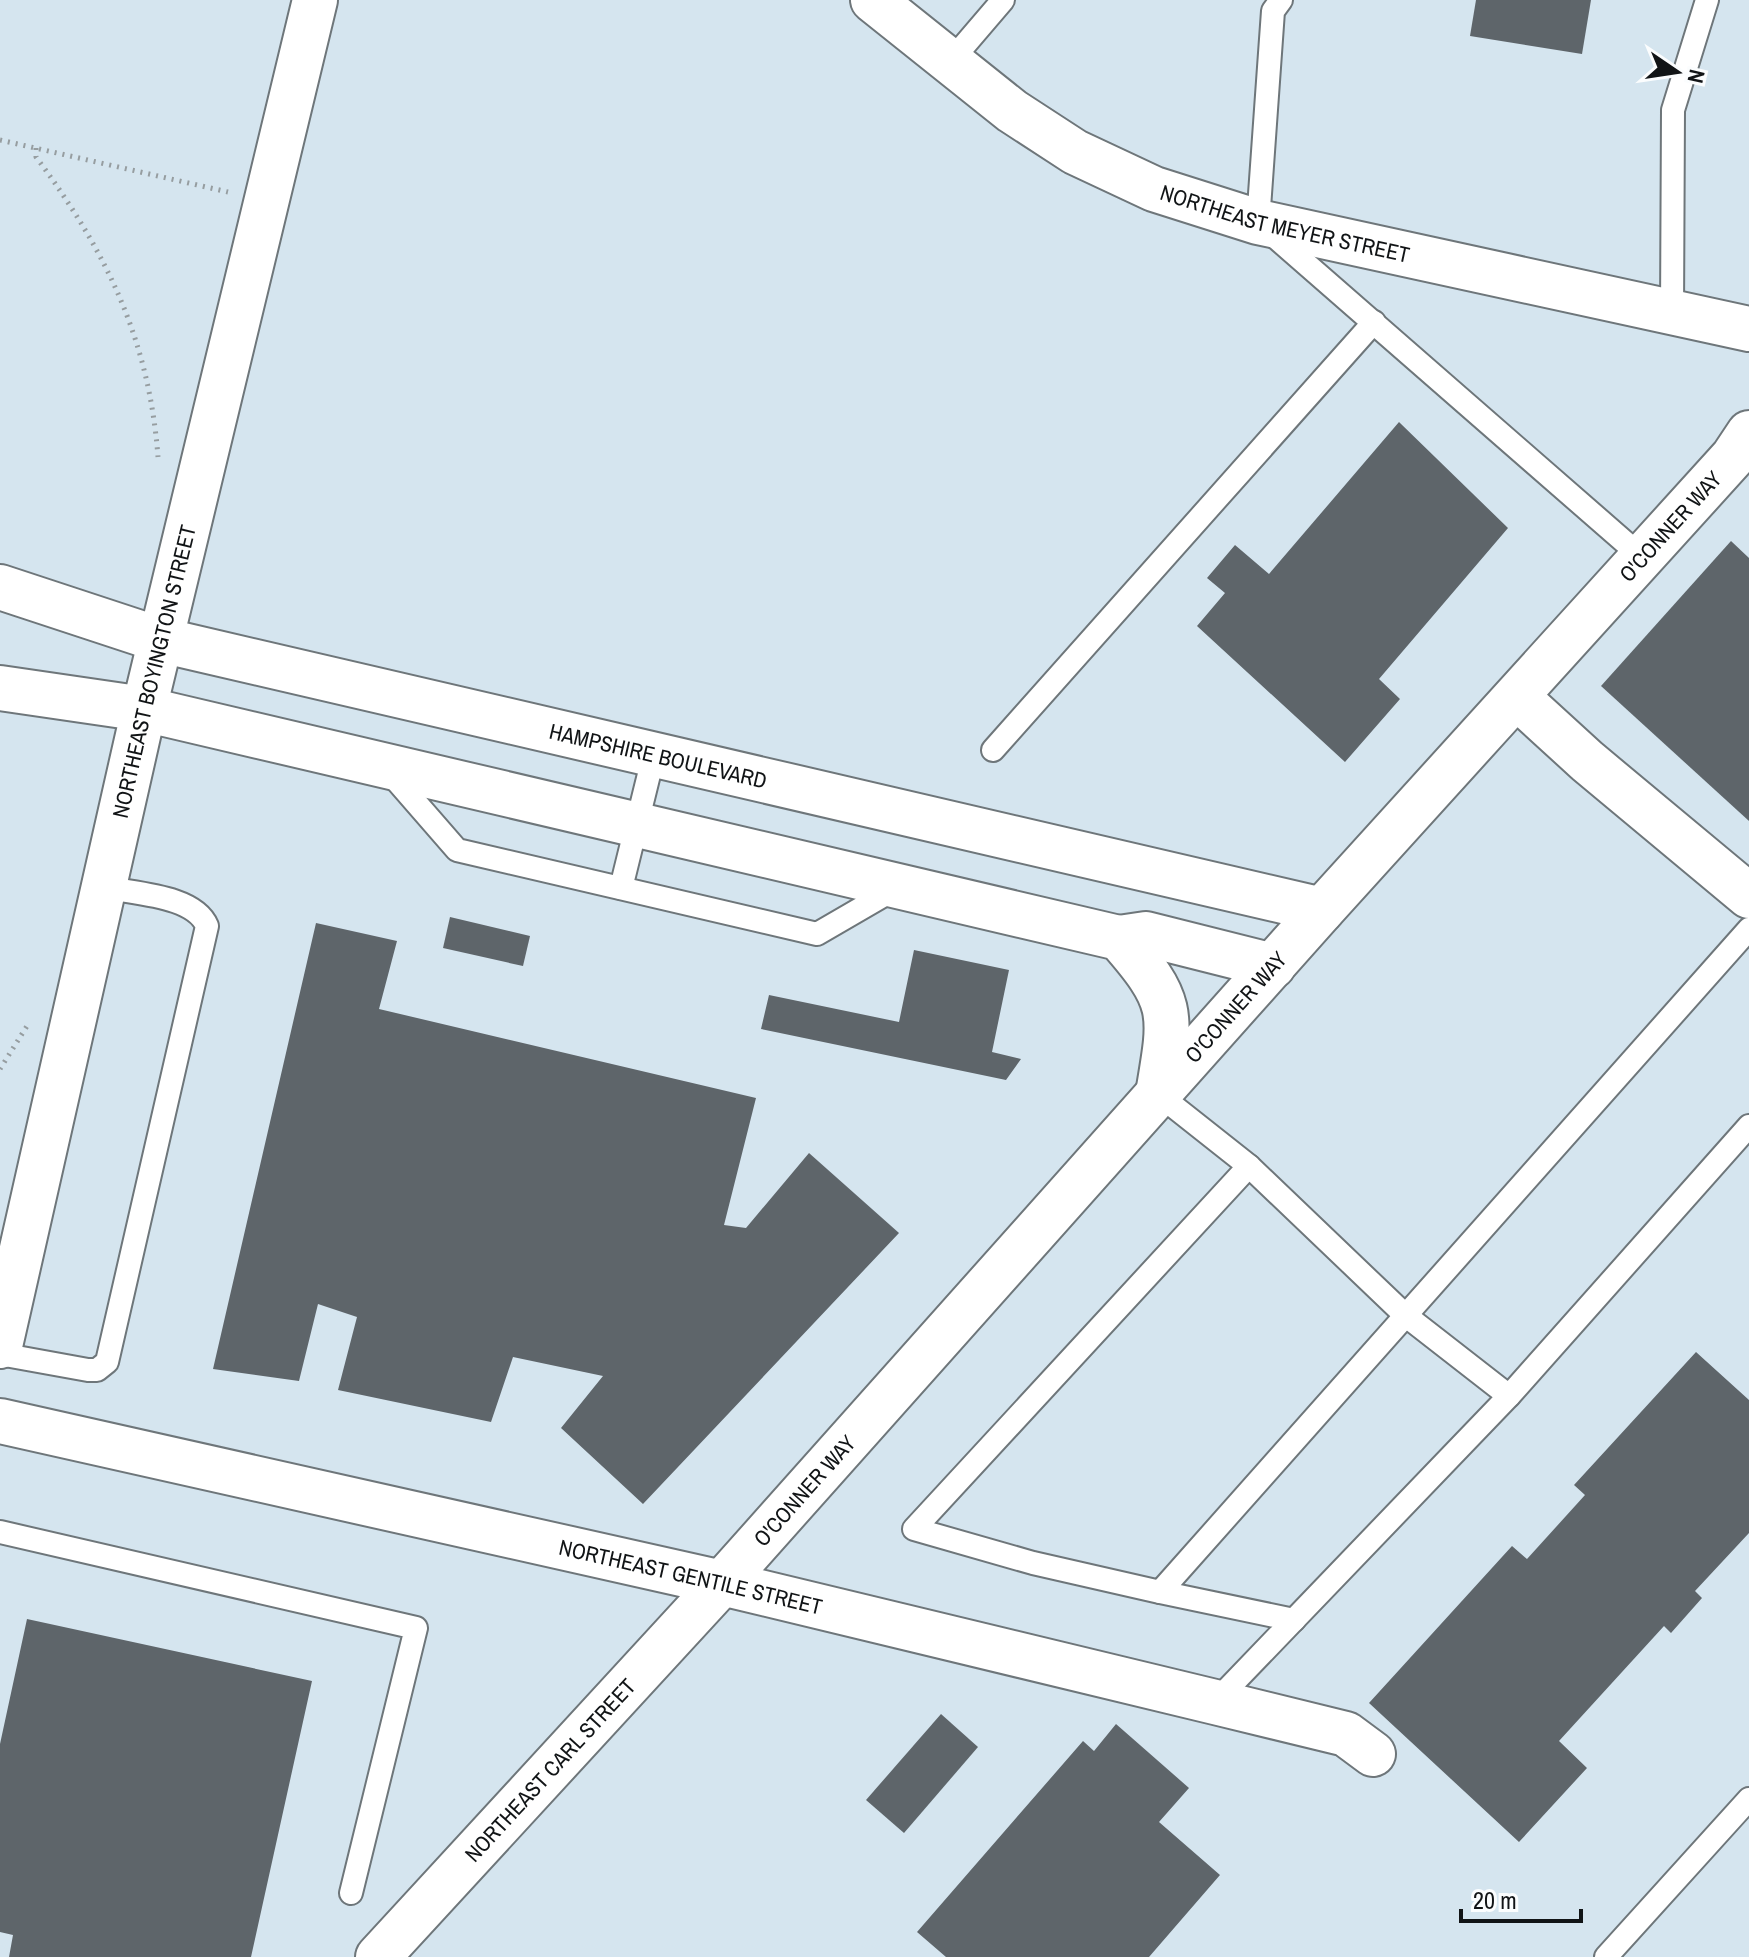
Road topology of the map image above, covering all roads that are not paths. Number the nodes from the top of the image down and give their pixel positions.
1 (315, 0) edge
2 (873, 0) edge
3 (1003, 0) edge
4 (1281, 0) edge
5 (1707, 0) edge
6 (950, 62) junction
7 (1258, 222) junction
8 (1672, 313) junction
9 (1374, 322) junction
10 (1749, 329) edge
11 (1749, 433) edge
12 (1643, 558) junction
13 (0, 587) edge
14 (161, 640) junction
15 (0, 688) edge
16 (1517, 697) junction
17 (144, 709) junction
18 (993, 750) dead end
19 (654, 754) junction
20 (384, 766) junction
21 (636, 825) junction
22 (104, 887) junction
23 (899, 887) junction
24 (621, 888) junction
25 (1749, 896) edge
26 (1322, 910) junction
27 (1749, 929) edge
28 (1119, 938) junction
29 (1273, 966) junction
30 (1158, 1094) junction
31 (1749, 1126) edge
32 (1249, 1166) junction
33 (1405, 1315) junction
34 (0, 1346) edge
35 (0, 1354) edge
36 (1509, 1396) junction
37 (0, 1421) edge
38 (0, 1532) edge
39 (722, 1583) junction
40 (1160, 1592) junction
41 (1294, 1620) junction
42 (1215, 1702) junction
43 (1373, 1754) dead end
44 (1749, 1799) edge
45 (351, 1893) dead end
46 (378, 1957) edge
47 (1606, 1957) edge

1 - 14 street, NORTHEAST BOYINGTON STREET
2 - 6 street, NORTHEAST MEYER STREET
3 - 6 lane
4 - 7 lane
5 - 8 lane
6 - 7 street, NORTHEAST MEYER STREET
7 - 8 street, NORTHEAST MEYER STREET
7 - 9 lane
8 - 10 street, NORTHEAST MEYER STREET
9 - 12 lane
9 - 18 lane
11 - 12 street, O'CONNER WAY
12 - 16 street, O'CONNER WAY
13 - 14 street, HAMPSHIRE BOULEVARD
14 - 17 street, NORTHEAST BOYINGTON STREET
14 - 19 street, HAMPSHIRE BOULEVARD
15 - 17 street
16 - 25 street
16 - 26 street, O'CONNER WAY
17 - 20 street
17 - 22 street, NORTHEAST BOYINGTON STREET
19 - 21 lane
19 - 26 street, HAMPSHIRE BOULEVARD
20 - 21 street
20 - 24 lane
21 - 23 street
21 - 24 lane
22 - 34 street, NORTHEAST BOYINGTON STREET
22 - 35 lane
23 - 24 lane
23 - 28 street
26 - 29 street, O'CONNER WAY
27 - 33 lane
28 - 29 street
28 - 30 street
29 - 30 street, O'CONNER WAY
30 - 32 lane
30 - 39 street, O'CONNER WAY
31 - 36 lane
32 - 33 lane
32 - 40 lane
33 - 36 lane
33 - 40 lane
36 - 41 lane
37 - 39 street, NORTHEAST GENTILE STREET
38 - 45 lane
39 - 42 street, NORTHEAST GENTILE STREET
39 - 46 street, NORTHEAST CARL STREET
40 - 41 lane
41 - 42 lane
42 - 43 street, NORTHEAST GENTILE STREET
44 - 47 lane

